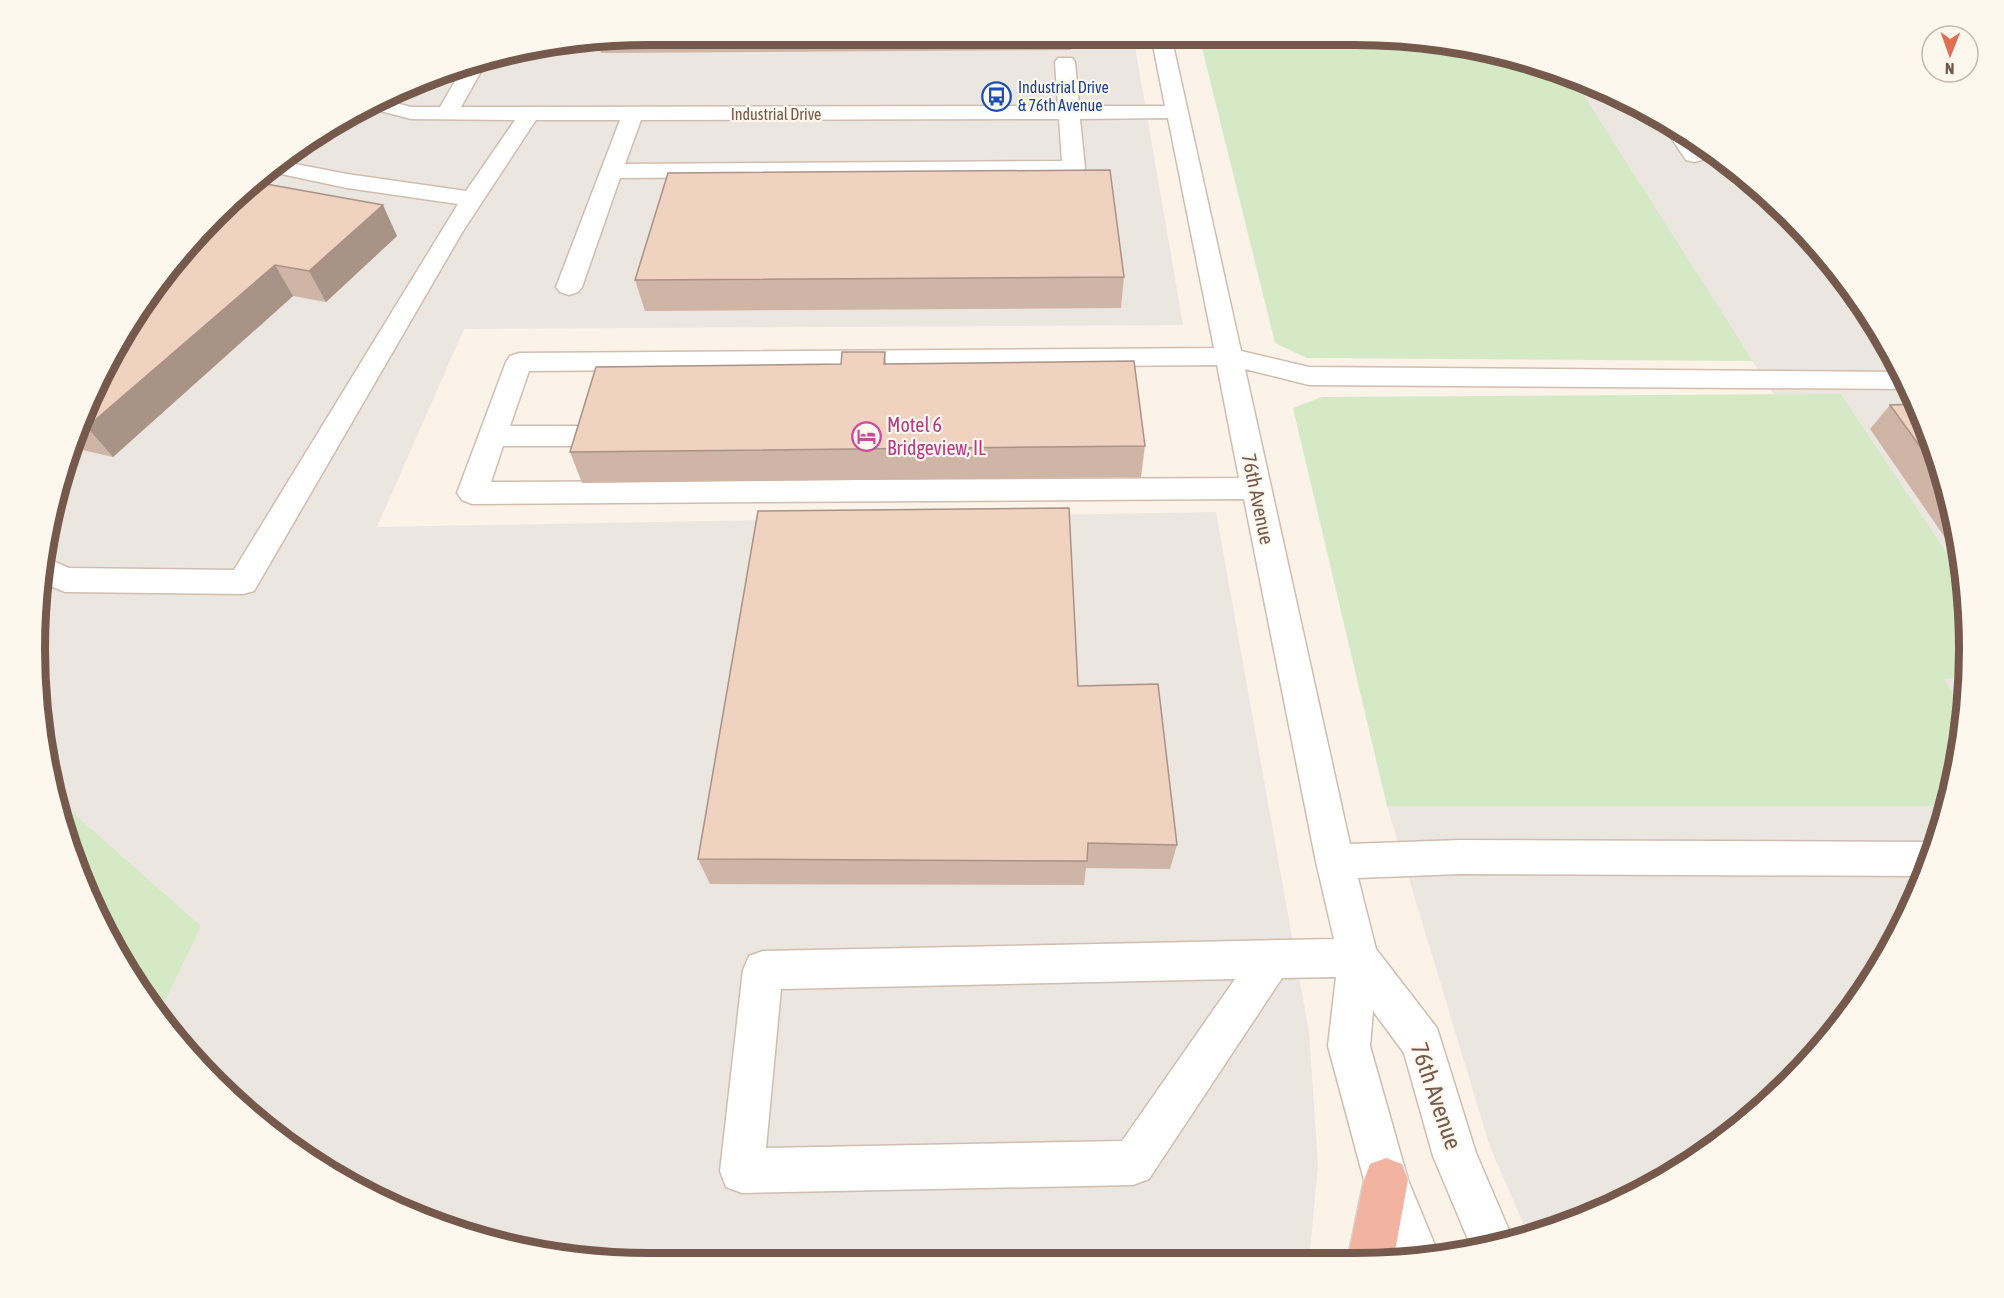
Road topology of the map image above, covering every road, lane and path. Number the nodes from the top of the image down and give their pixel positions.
1 (1163, 45) edge
2 (1065, 62) dead end
3 (470, 73) edge
4 (383, 106) edge
5 (1177, 112) junction
6 (447, 113) junction
7 (1068, 113) junction
8 (530, 114) junction
9 (633, 114) junction
10 (1687, 144) edge
11 (1694, 155) dead end
12 (284, 168) edge
13 (611, 171) junction
14 (472, 200) junction
15 (569, 287) dead end
16 (1228, 356) junction
17 (1896, 381) edge
18 (491, 436) junction
19 (585, 436) edge
20 (1256, 488) junction
21 (50, 572) edge
22 (1921, 859) edge
23 (1335, 862) junction
24 (1358, 958) junction
25 (1272, 959) junction
26 (1386, 1180) junction
27 (1490, 1237) edge
28 (1414, 1250) edge
29 (1372, 1253) edge

1 - 5 street, 76th Avenue
2 - 7 street
3 - 6 street
4 - 6 street, Industrial Drive
5 - 7 street, Industrial Drive
5 - 16 street, 76th Avenue
6 - 8 street, Industrial Drive
7 - 9 street, Industrial Drive
7 - 13 street
8 - 9 street, Industrial Drive
8 - 14 street
9 - 13 street
10 - 11 street
12 - 14 street
13 - 15 street
14 - 21 street
16 - 17 street
16 - 18 street
16 - 20 street, 76th Avenue
18 - 19 street
18 - 20 street
20 - 23 street, 76th Avenue
22 - 23 street
23 - 24 street, 76th Avenue
24 - 25 street
24 - 26 street, 76th Avenue
24 - 27 street, 76th Avenue
25 - 25 street
26 - 28 street, 76th Avenue
26 - 29 highway

